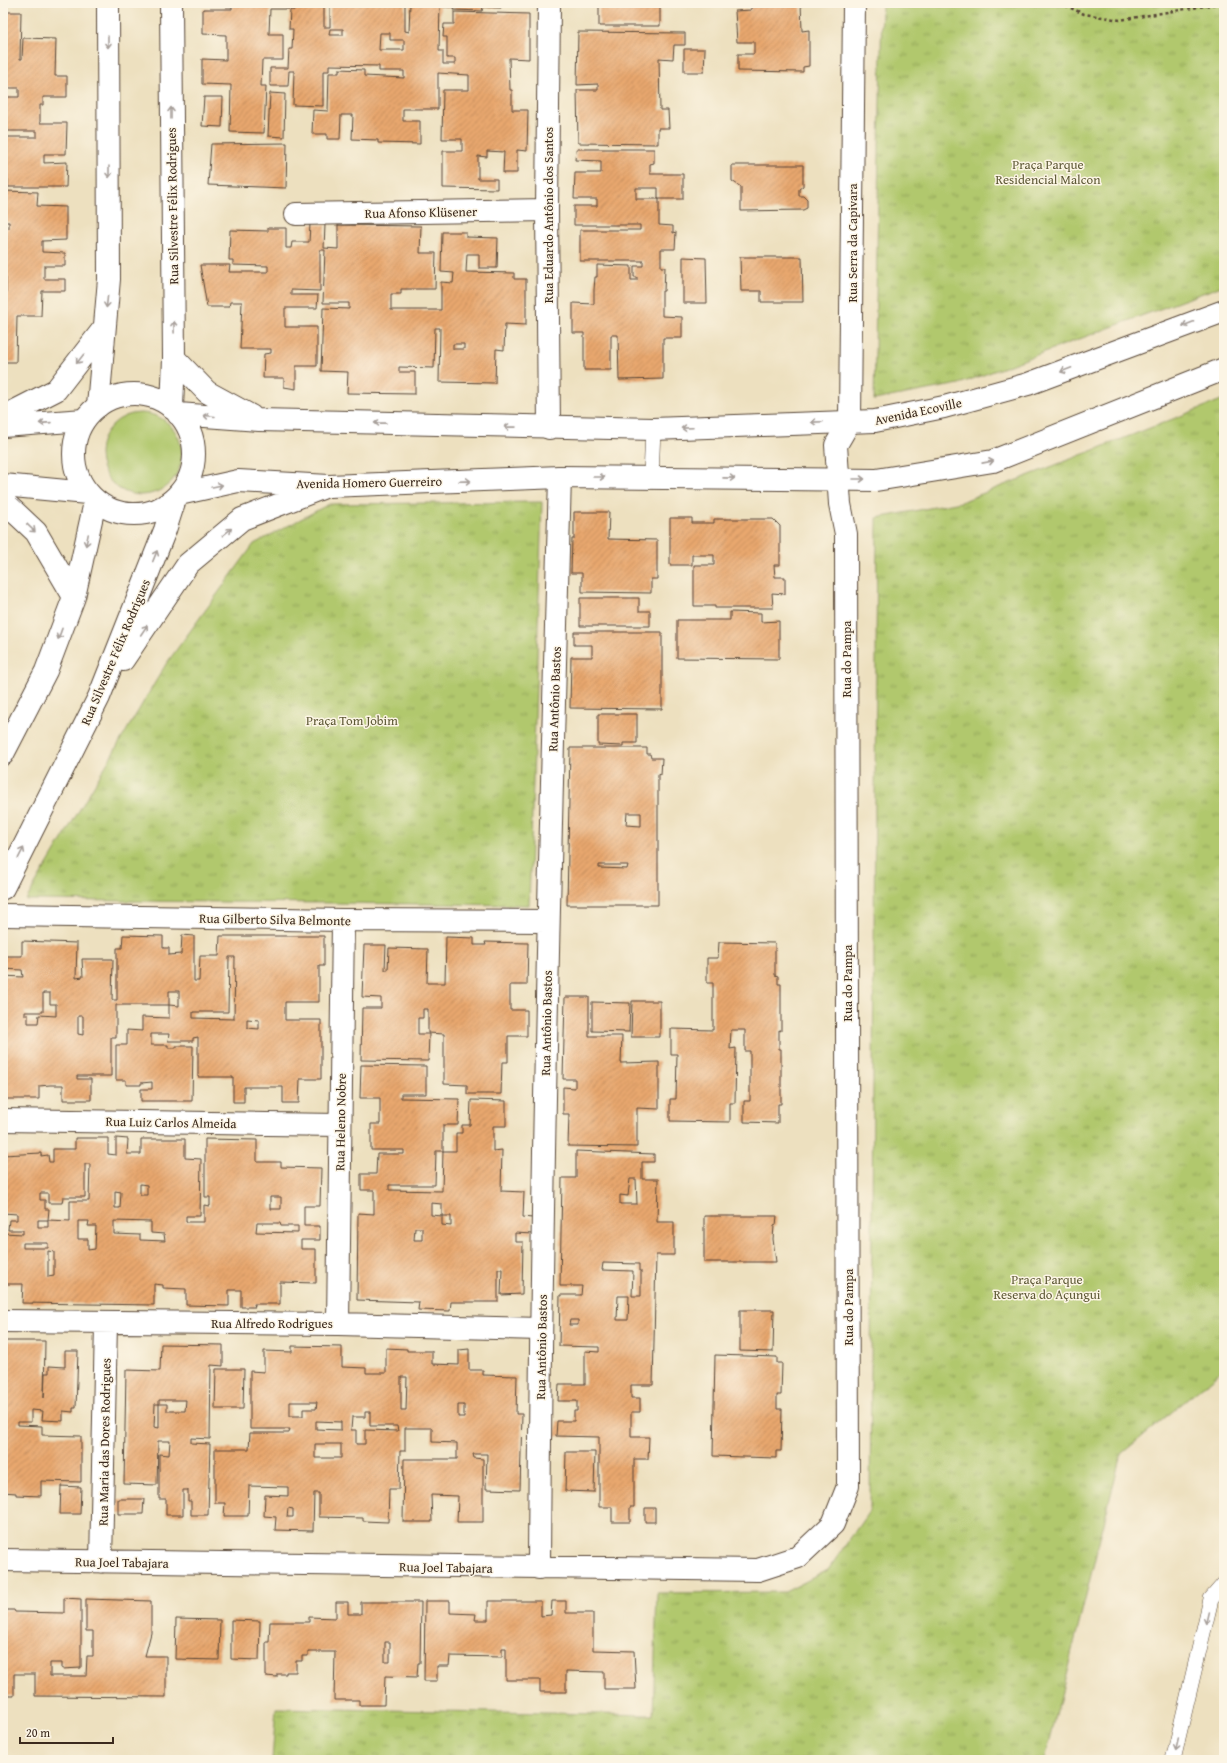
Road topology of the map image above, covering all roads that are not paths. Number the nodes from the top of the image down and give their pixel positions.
1 (108, 3) edge
2 (171, 3) edge
3 (549, 3) edge
4 (854, 3) edge
5 (548, 210) junction
6 (296, 214) dead end
7 (1224, 310) edge
8 (104, 328) junction
9 (174, 358) junction
10 (1224, 369) edge
11 (175, 411) junction
12 (91, 413) junction
13 (3, 416) edge
14 (259, 420) junction
15 (850, 421) junction
16 (3, 426) edge
17 (549, 428) junction
18 (653, 429) junction
19 (560, 477) junction
20 (652, 477) junction
21 (837, 479) junction
22 (3, 485) edge
23 (329, 486) junction
24 (177, 496) junction
25 (91, 497) junction
26 (3, 501) edge
27 (74, 597) junction
28 (99, 697) junction
29 (3, 754) edge
30 (3, 888) edge
31 (3, 915) edge
32 (343, 920) junction
33 (548, 921) junction
34 (3, 1120) edge
35 (340, 1124) junction
36 (3, 1321) edge
37 (106, 1323) junction
38 (338, 1324) junction
39 (540, 1329) junction
40 (848, 1486) joint
41 (3, 1560) edge
42 (101, 1562) junction
43 (539, 1568) junction
44 (1224, 1584) edge
45 (1173, 1760) edge

1 -> 8 street
9 -> 2 street, Rua Silvestre Félix Rodrigues
3 - 5 street, Rua Eduardo Antônio dos Santos
4 - 15 street, Rua Serra da Capivara
5 - 6 street, Rua Afonso Klüsener
5 - 17 street, Rua Eduardo Antônio dos Santos
7 -> 15 street, Avenida Ecoville
8 - 12 street
8 -> 13 street
9 - 11 street, Rua Silvestre Félix Rodrigues
9 - 14 street
21 -> 10 street
11 - 12 street
14 -> 11 street
11 - 24 street
12 -> 16 street
12 - 25 street
17 -> 14 street
15 -> 18 street, Avenida Ecoville
15 - 21 street, Rua Serra da Capivara
17 - 18 street, Avenida Ecoville
18 - 20 lane
19 -> 20 street
23 -> 19 street, Avenida Homero Guerreiro
19 - 33 street, Rua Antônio Bastos
20 -> 21 street
21 - 40 street, Rua do Pampa
22 - 25 street
24 -> 23 street, Avenida Homero Guerreiro
28 -> 23 street
24 - 25 street
28 -> 24 street, Rua Silvestre Félix Rodrigues
25 -> 27 street
26 -> 27 street
27 -> 29 street
30 -> 28 street, Rua Silvestre Félix Rodrigues
31 - 32 street, Rua Gilberto Silva Belmonte
32 - 33 street, Rua Gilberto Silva Belmonte
32 - 35 street, Rua Heleno Nobre
33 - 39 street, Rua Antônio Bastos
34 - 35 street, Rua Luiz Carlos Almeida
35 - 38 street, Rua Heleno Nobre
36 - 37 street, Rua Alfredo Rodrigues
37 - 38 street, Rua Alfredo Rodrigues
37 - 42 street, Rua Maria das Dores Rodrigues
38 - 39 street, Rua Alfredo Rodrigues
39 - 43 street, Rua Antônio Bastos
40 - 43 street, Rua Joel Tabajara
41 - 42 street, Rua Joel Tabajara
42 - 43 street, Rua Joel Tabajara
44 -> 45 lane

